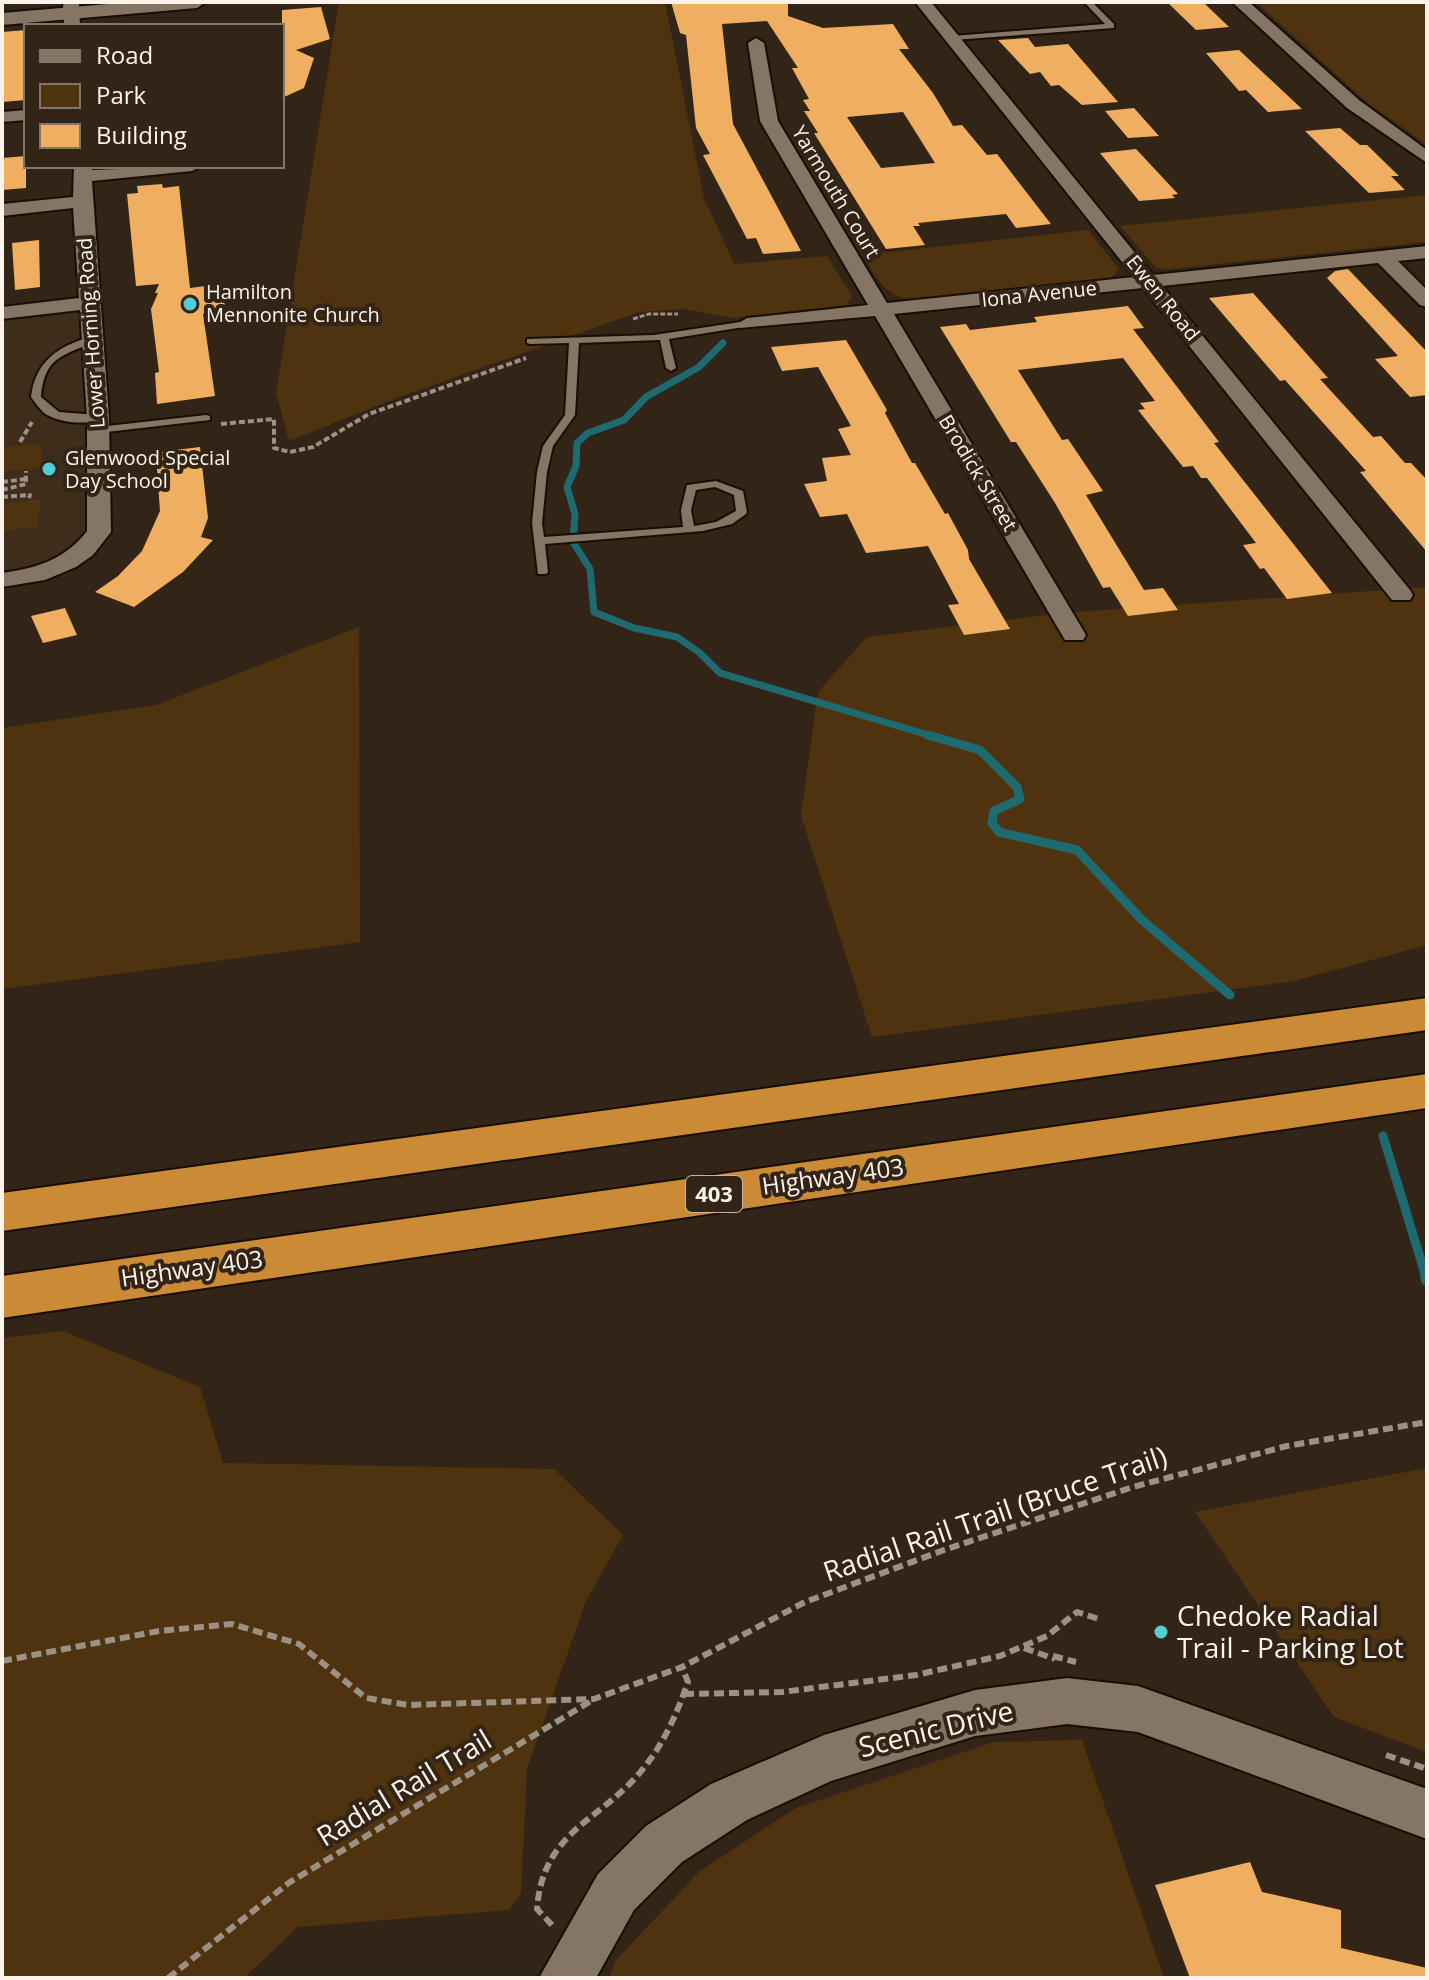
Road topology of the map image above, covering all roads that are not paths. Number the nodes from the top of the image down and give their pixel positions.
1 (197, 2) edge
2 (923, 2) edge
3 (1088, 2) edge
4 (1240, 2) edge
5 (71, 14) edge
6 (2, 19) edge
7 (953, 38) junction
8 (756, 43) dead end
9 (24, 115) edge
10 (2, 117) edge
11 (1427, 158) edge
12 (148, 168) edge
13 (83, 171) edge
14 (82, 202) junction
15 (2, 210) edge
16 (1427, 252) edge
17 (1383, 257) junction
18 (1150, 282) junction
19 (1427, 301) edge
20 (89, 303) junction
21 (882, 312) junction
22 (2, 313) edge
23 (747, 324) joint
24 (664, 337) junction
25 (93, 339) junction
26 (574, 340) junction
27 (530, 341) dead end
28 (671, 368) dead end
29 (206, 418) road end
30 (98, 424) junction
31 (689, 530) junction
32 (539, 541) junction
33 (542, 572) dead end
34 (2, 580) edge
35 (1401, 595) dead end
36 (1074, 635) dead end
37 (1427, 1014) edge
38 (1427, 1091) edge
39 (2, 1212) edge
40 (2, 1297) edge
41 (1427, 1814) edge
42 (574, 1962) edge

1 - 5 street
2 - 7 street, Ewen Road
3 - 7 lane
4 - 11 street
5 - 6 street
7 - 18 street, Ewen Road
8 - 21 street, Yarmouth Court
9 - 10 street
12 - 13 street
13 - 14 street, Lower Horning Road
14 - 15 street
14 - 20 street, Lower Horning Road
16 - 17 street, Iona Avenue
17 - 18 street, Iona Avenue
17 - 19 street
18 - 21 street, Iona Avenue
18 - 35 street, Ewen Road
20 - 22 street
20 - 25 street, Lower Horning Road
21 - 23 street, Iona Avenue
21 - 36 street, Brodick Street
23 - 24 lane
24 - 26 lane
24 - 28 lane
25 - 30 street, Lower Horning Road
25 - 30 lane
26 - 27 lane
26 - 32 lane
29 - 30 lane
30 - 34 street, Lower Horning Road
31 - 31 lane
31 - 32 lane
32 - 33 lane
37 - 39 highway
38 - 40 highway, Highway 403 / 403
41 - 42 street, Scenic Drive

